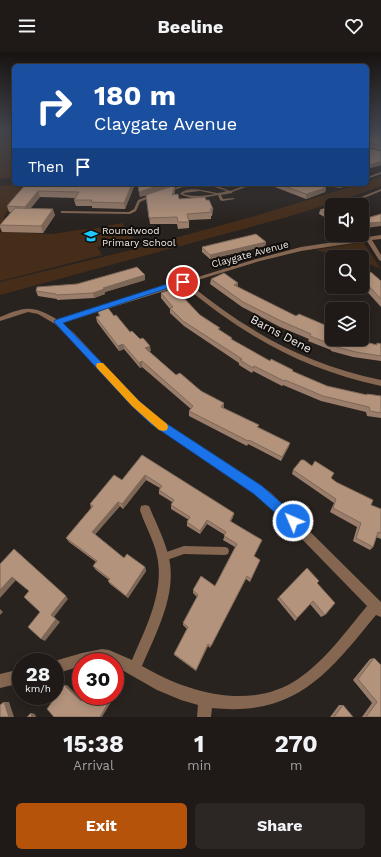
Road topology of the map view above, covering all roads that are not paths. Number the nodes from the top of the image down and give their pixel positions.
1 (381, 173) edge
2 (369, 177) edge
3 (179, 186) edge
4 (215, 186) edge
5 (246, 186) edge
6 (328, 186) edge
7 (346, 186) edge
8 (381, 190) edge
9 (231, 192) junction
10 (165, 193) edge
11 (219, 194) junction
12 (158, 195) edge
13 (361, 198) edge
14 (233, 200) dead end
15 (62, 212) dead end
16 (381, 237) edge
17 (369, 238) edge
18 (369, 240) edge
19 (344, 242) edge
20 (381, 258) edge
21 (183, 282) junction
22 (0, 319) edge
23 (58, 322) junction
24 (381, 382) edge
25 (145, 510) dead end
26 (225, 551) dead end
27 (164, 557) junction
28 (378, 608) edge
29 (64, 665) edge
30 (135, 668) junction
31 (12, 678) edge
32 (0, 681) edge
33 (206, 701) junction
34 (204, 717) edge

1 - 2 street
3 - 10 lane
4 - 9 lane
5 - 9 lane
6 - 7 street
8 - 13 street
9 - 11 lane
11 - 11 lane
11 - 14 lane
12 - 15 lane
16 - 17 street, Claygate Avenue
18 - 20 street
19 - 21 street, Claygate Avenue
21 - 23 street, Claygate Avenue
21 - 24 street, Barns Dene
22 - 23 street
23 - 28 street
25 - 27 street
26 - 27 lane
27 - 30 street
28 - 33 street
29 - 30 street
30 - 33 street
31 - 32 street
33 - 34 street

